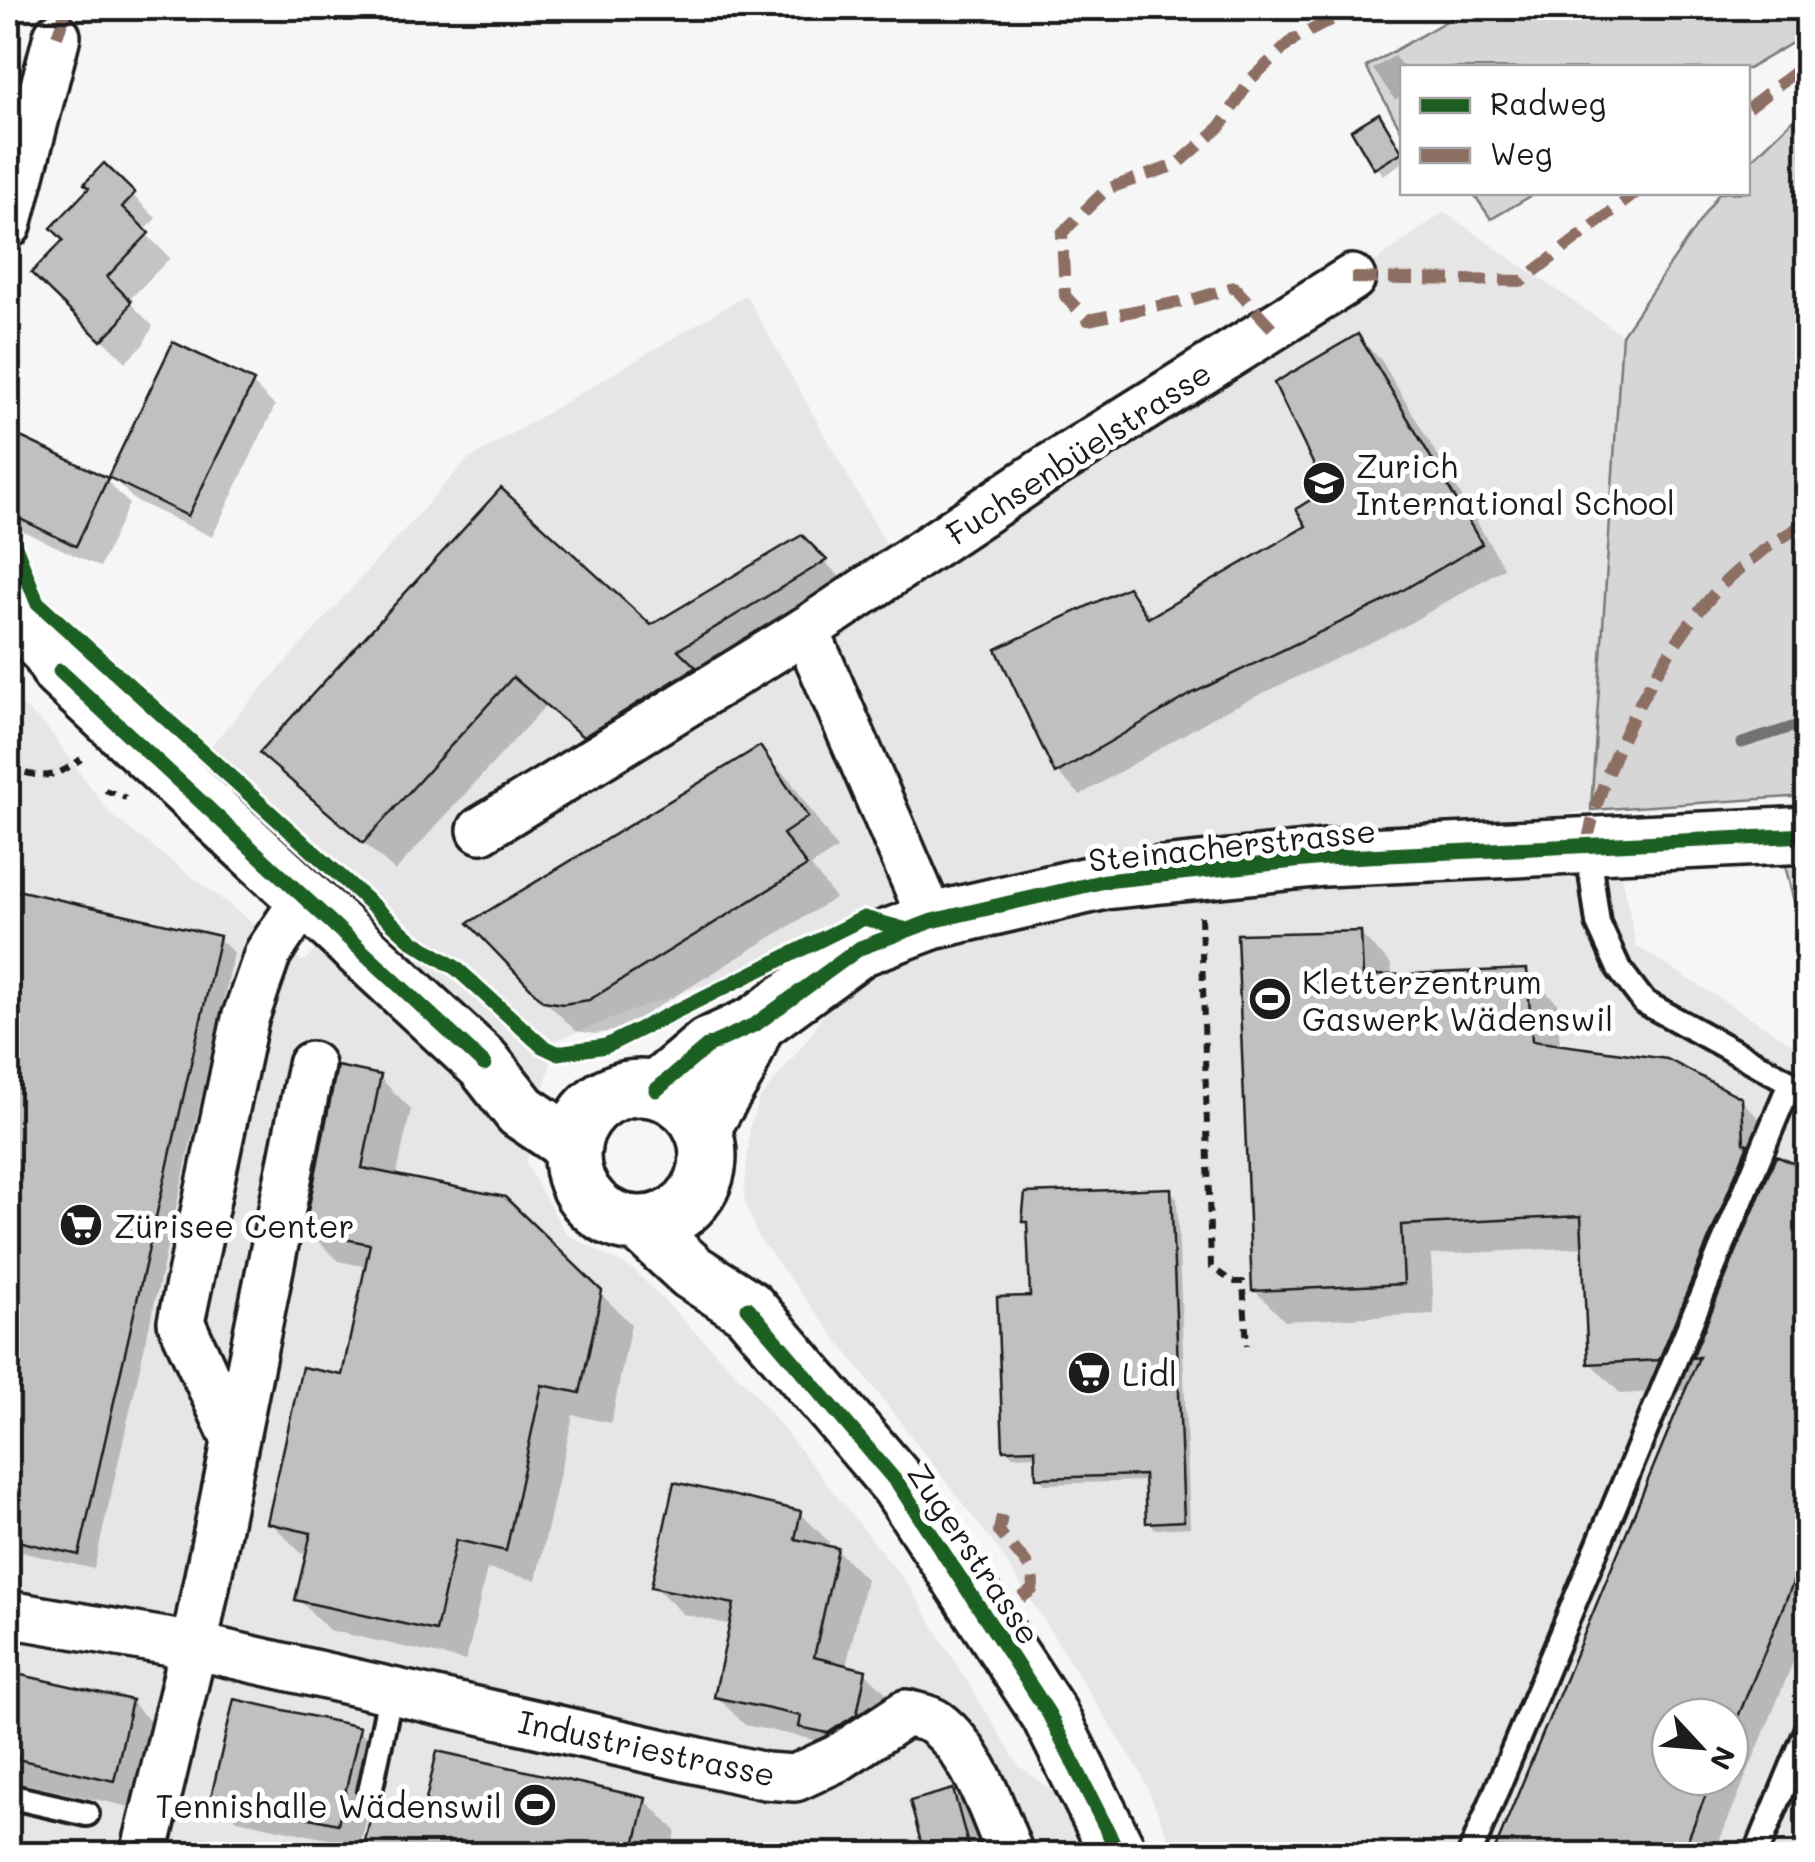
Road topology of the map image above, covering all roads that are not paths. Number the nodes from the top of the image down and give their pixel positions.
1 (57, 36) dead end
2 (8, 225) edge
3 (1352, 278) dead end
4 (8, 608) edge
5 (806, 630) junction
6 (8, 656) edge
7 (60, 671) junction
8 (481, 830) dead end
9 (1808, 835) edge
10 (1587, 844) junction
11 (305, 898) junction
12 (932, 921) junction
13 (756, 1024) junction
14 (311, 1065) dead end
15 (1799, 1088) edge
16 (656, 1090) junction
17 (584, 1125) junction
18 (702, 1128) junction
19 (692, 1200) junction
20 (641, 1225) junction
21 (748, 1308) junction
22 (235, 1440) junction
23 (8, 1614) edge
24 (194, 1646) junction
25 (391, 1691) junction
26 (1808, 1728) edge
27 (370, 1792) dead end
28 (8, 1796) edge
29 (87, 1814) dead end
30 (144, 1854) edge
31 (1010, 1854) edge
32 (1119, 1854) edge
33 (1470, 1854) edge
34 (1756, 1854) edge

1 - 2 street
3 - 5 street, Fuchsenbüelstrasse
4 - 7 main road
5 - 8 street, Fuchsenbüelstrasse
5 - 12 street
6 - 7 main road
7 - 11 main road
9 - 10 main road, Steinacherstrasse
10 - 12 main road, Steinacherstrasse
10 - 15 lane
11 - 17 main road
11 - 22 street
12 - 13 main road, Steinacherstrasse
13 - 16 main road, Steinacherstrasse
13 - 18 main road
14 - 22 street
15 - 33 lane
16 - 17 main road
16 - 18 main road
17 - 20 main road
18 - 19 main road
19 - 20 main road
19 - 21 main road, Zugerstrasse
20 - 21 main road, Zugerstrasse
21 - 32 main road, Zugerstrasse
22 - 24 street
23 - 24 street, Industriestrasse
24 - 25 street, Industriestrasse
24 - 30 street
25 - 27 lane
25 - 31 street, Industriestrasse
26 - 34 lane
28 - 29 lane

